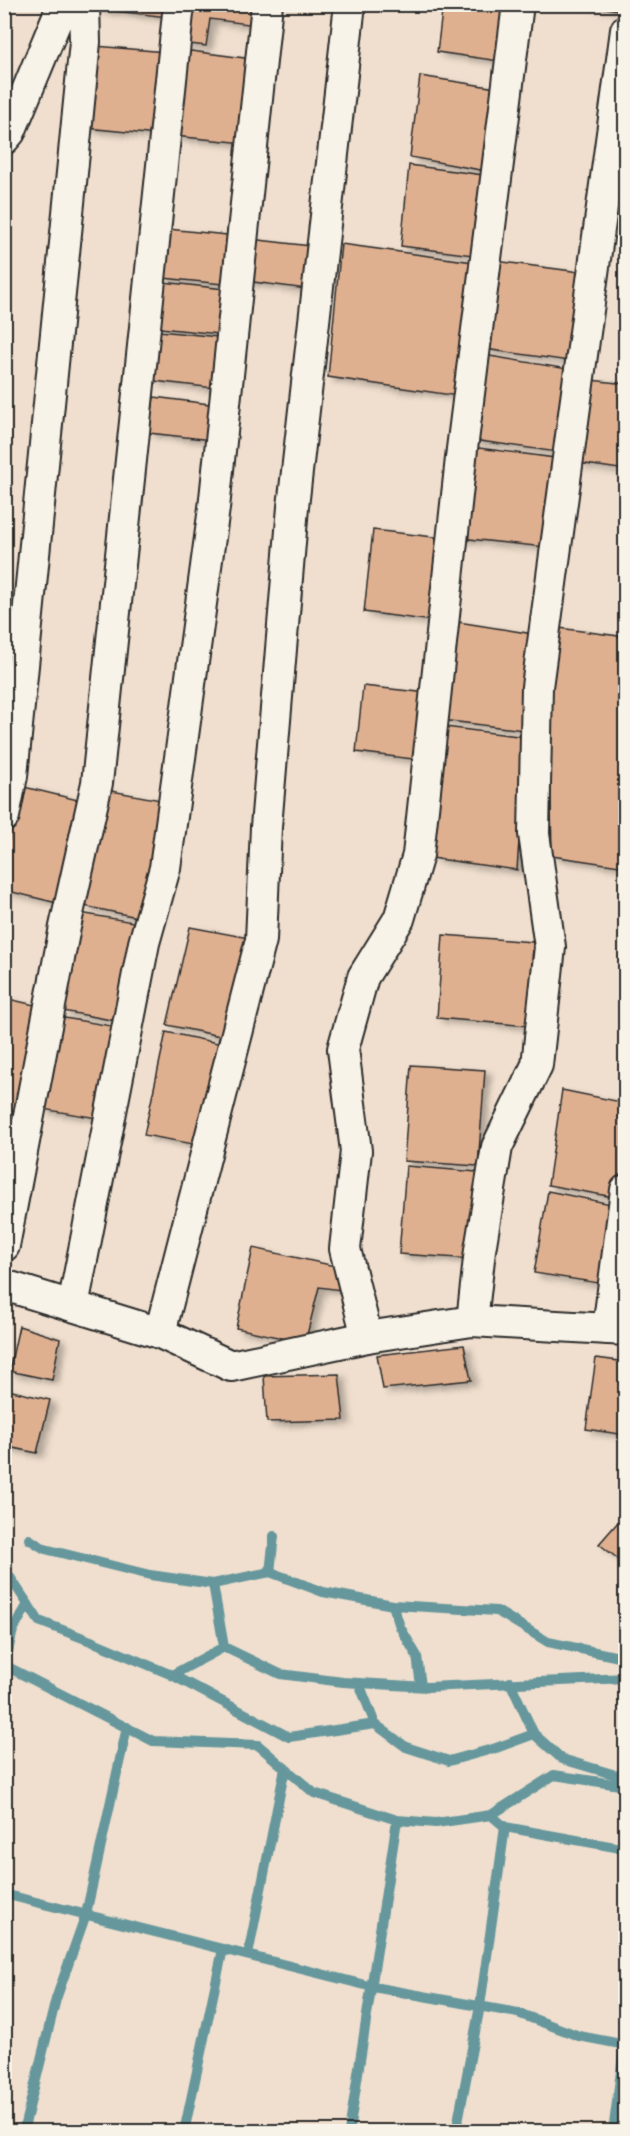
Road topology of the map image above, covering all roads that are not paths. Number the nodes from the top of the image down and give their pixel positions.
1 (63, 4) edge
2 (84, 4) edge
3 (179, 4) edge
4 (267, 4) edge
5 (350, 4) edge
6 (518, 4) edge
7 (626, 30) edge
8 (4, 139) edge
9 (4, 816) edge
10 (626, 1190) edge
11 (4, 1246) edge
12 (4, 1285) edge
13 (73, 1306) junction
14 (472, 1321) junction
15 (617, 1330) edge
16 (160, 1333) junction
17 (368, 1337) junction

1 - 8 street
2 - 9 street
3 - 11 street
4 - 13 street
5 - 16 street
6 - 17 street
7 - 14 street
10 - 15 street
12 - 13 street
13 - 16 street
14 - 15 street
14 - 17 street
16 - 17 street

